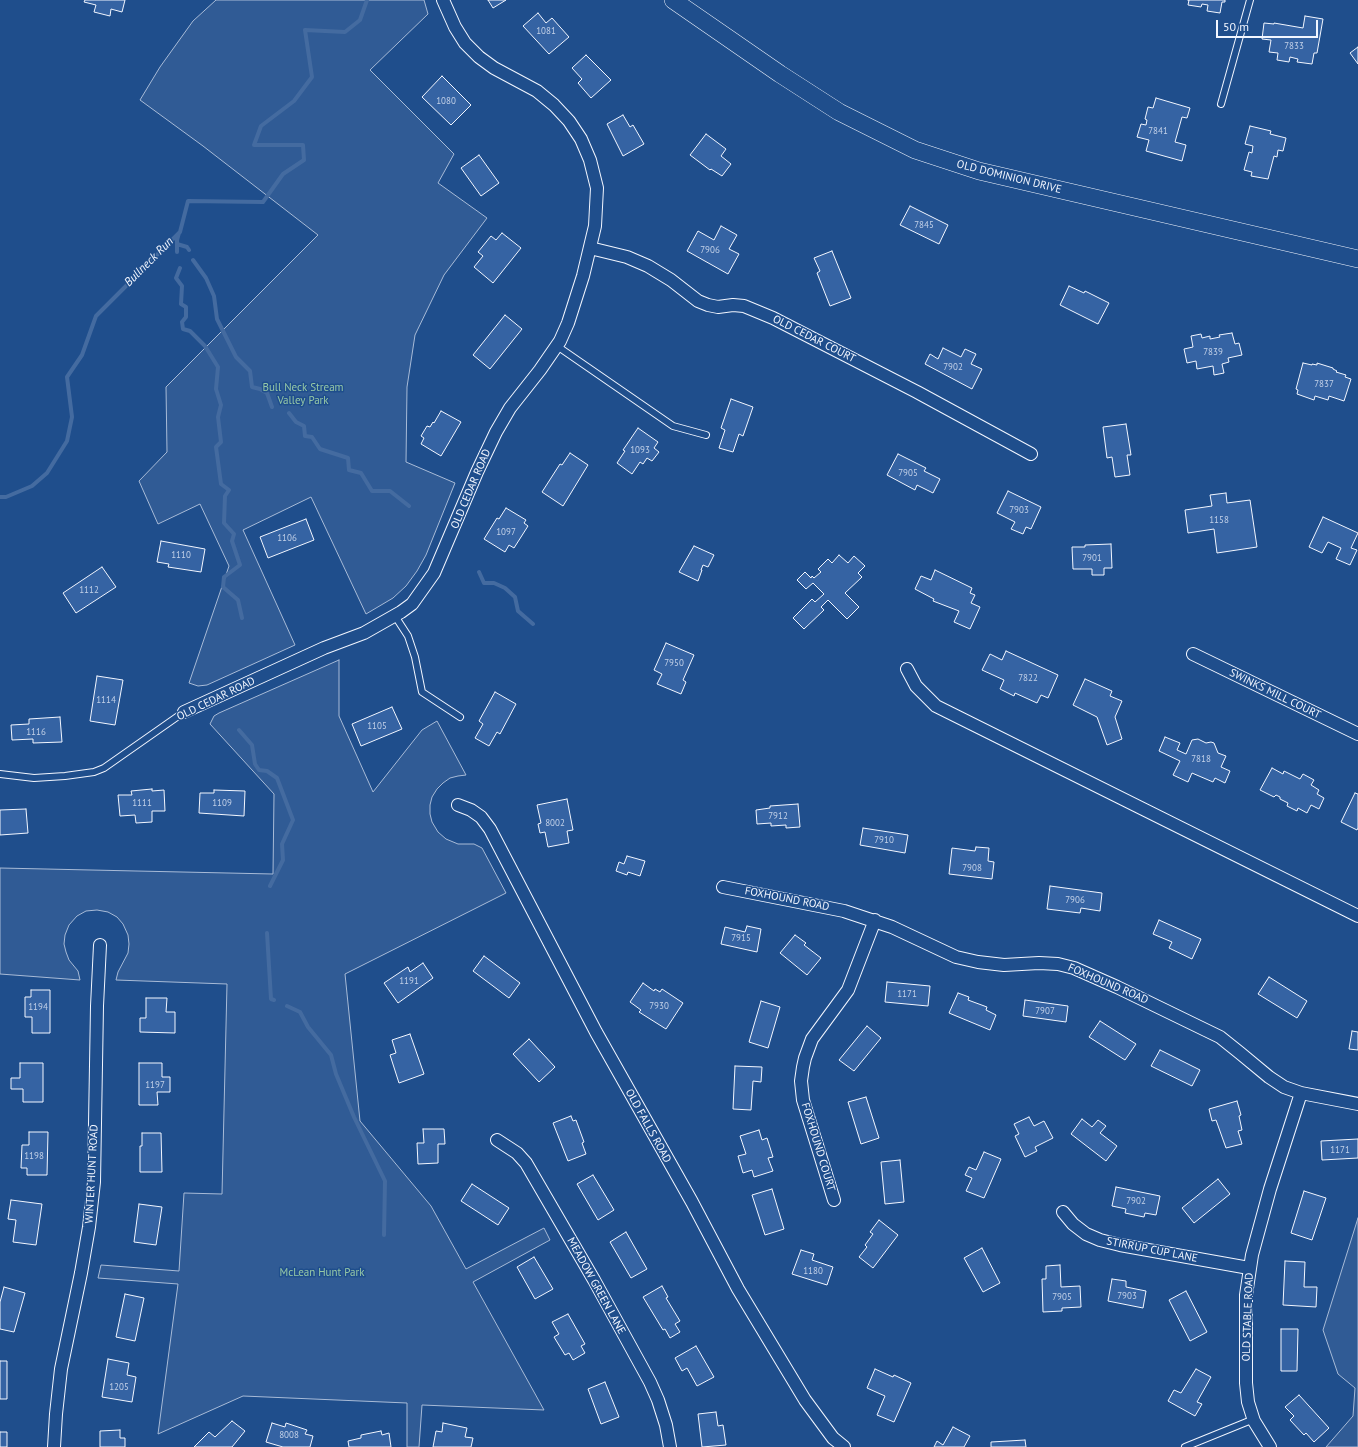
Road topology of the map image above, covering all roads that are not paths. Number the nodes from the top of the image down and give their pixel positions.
1 (443, 0) edge
2 (673, 0) edge
3 (1250, 0) edge
4 (1221, 104) dead end
5 (590, 248) junction
6 (1358, 259) edge
7 (557, 346) junction
8 (706, 435) dead end
9 (1031, 454) dead end
10 (395, 616) junction
11 (1193, 654) dead end
12 (907, 669) dead end
13 (184, 712) joint
14 (460, 717) dead end
15 (1358, 734) edge
16 (0, 774) edge
17 (458, 805) dead end
18 (723, 887) dead end
19 (1358, 916) edge
20 (875, 920) junction
21 (100, 945) dead end
22 (1301, 1093) junction
23 (1358, 1104) edge
24 (497, 1140) dead end
25 (834, 1200) dead end
26 (1064, 1212) dead end
27 (1249, 1268) junction
28 (1254, 1420) junction
29 (54, 1447) edge
30 (670, 1447) edge
31 (844, 1447) edge
32 (1185, 1447) edge
33 (1270, 1447) edge

1 - 5 street, OLD CEDAR ROAD
2 - 6 main road, OLD DOMINION DRIVE
3 - 4 lane
5 - 7 street, OLD CEDAR ROAD
5 - 9 street, OLD CEDAR COURT
7 - 8 lane
7 - 10 street, OLD CEDAR ROAD
10 - 13 street, OLD CEDAR ROAD
10 - 14 lane
11 - 15 street, SWINKS MILL COURT
12 - 19 street
13 - 16 lane, OLD CEDAR ROAD
17 - 31 street, OLD FALLS ROAD
18 - 20 street, FOXHOUND ROAD
20 - 22 street, FOXHOUND ROAD
20 - 25 street, FOXHOUND COURT
21 - 29 street, WINTER HUNT ROAD
22 - 23 street, FOXHOUND ROAD
22 - 27 street, OLD STABLE ROAD
24 - 30 street, MEADOW GREEN LANE
26 - 27 street, STIRRUP CUP LANE
27 - 28 street, OLD STABLE ROAD
28 - 32 lane
28 - 33 street, OLD STABLE ROAD

